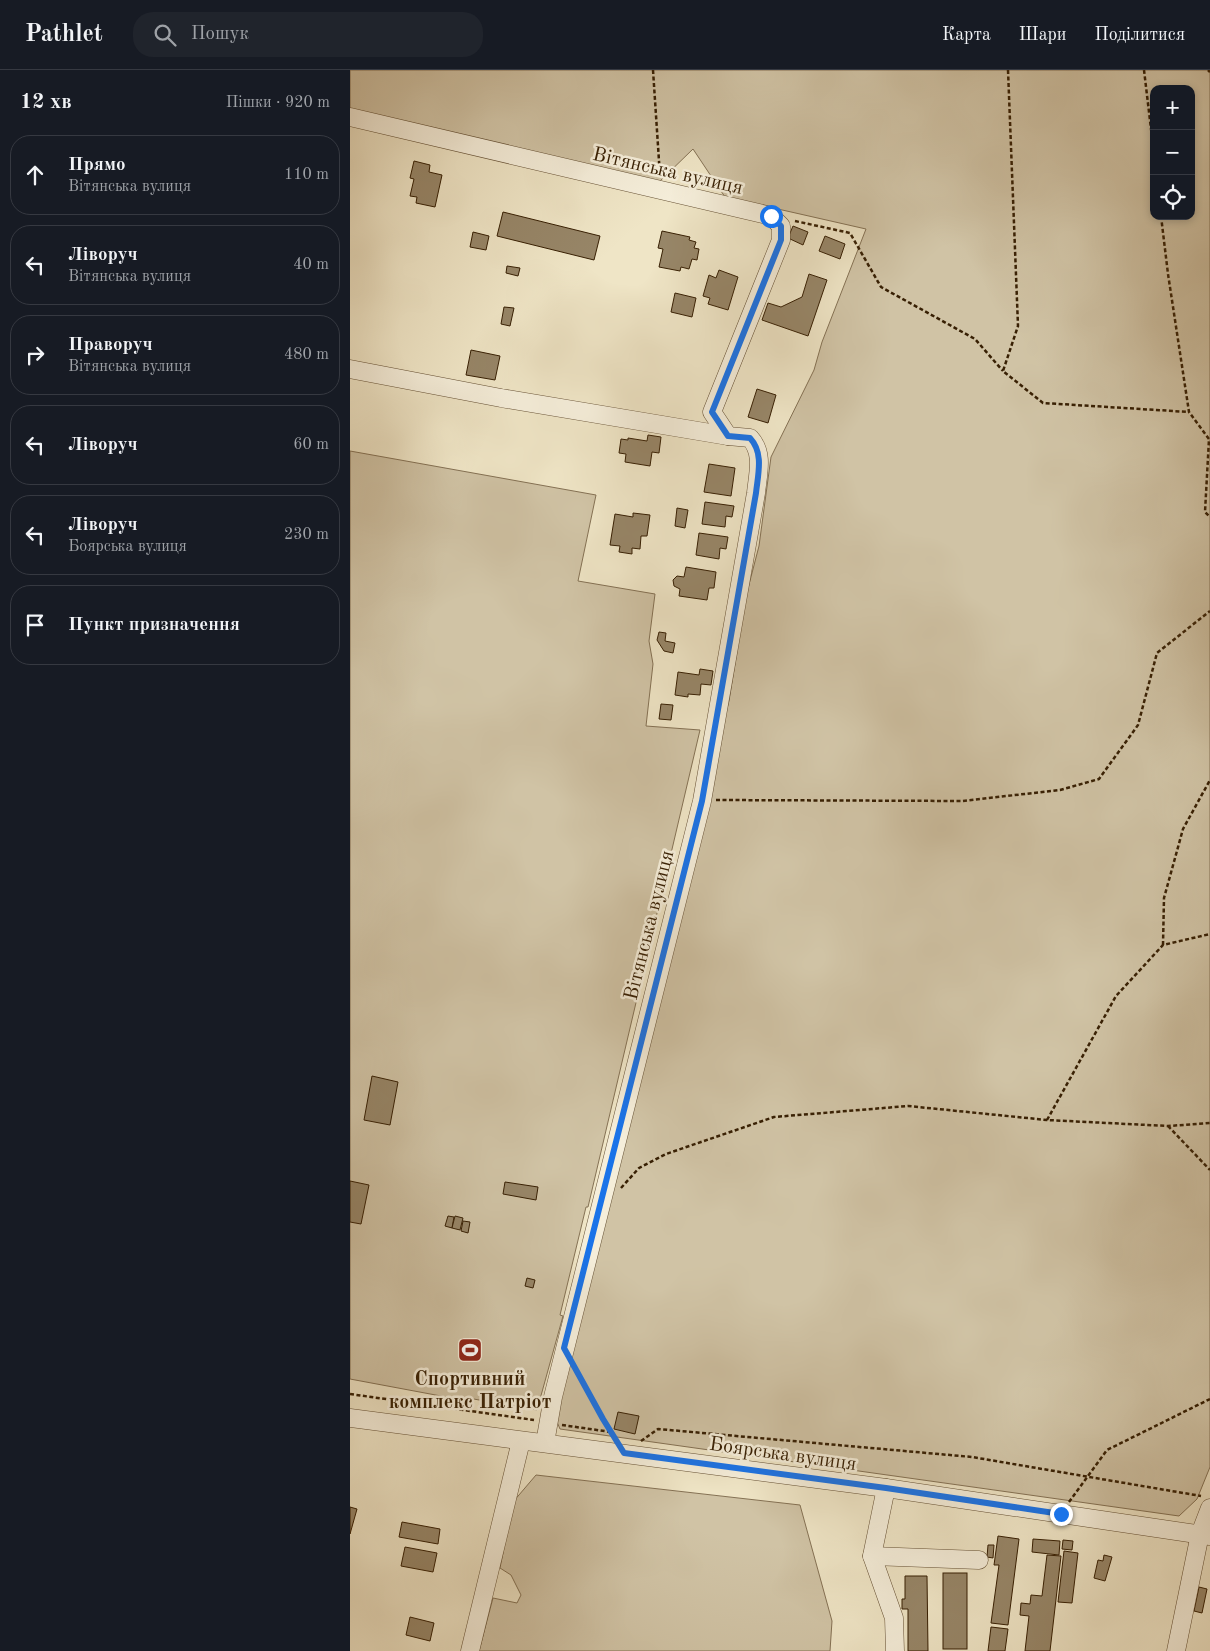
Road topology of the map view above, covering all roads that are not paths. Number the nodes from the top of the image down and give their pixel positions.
1 (350, 117) edge
2 (350, 370) edge
3 (728, 436) junction
4 (350, 1418) edge
5 (521, 1441) junction
6 (545, 1443) junction
7 (886, 1488) junction
8 (1210, 1508) edge
9 (1205, 1535) edge
10 (872, 1556) junction
11 (979, 1560) dead end
12 (470, 1651) edge
13 (895, 1651) edge
14 (1176, 1651) edge

1 - 3 street, Вітянська вулиця
2 - 3 street, Вітянська вулиця
3 - 6 street, Вітянська вулиця
4 - 5 street, Боярська вулиця
5 - 6 street, Боярська вулиця
5 - 12 street
6 - 7 street, Боярська вулиця
7 - 9 street, Боярська вулиця
7 - 10 street
8 - 9 street
9 - 14 street
10 - 11 street
10 - 13 street

